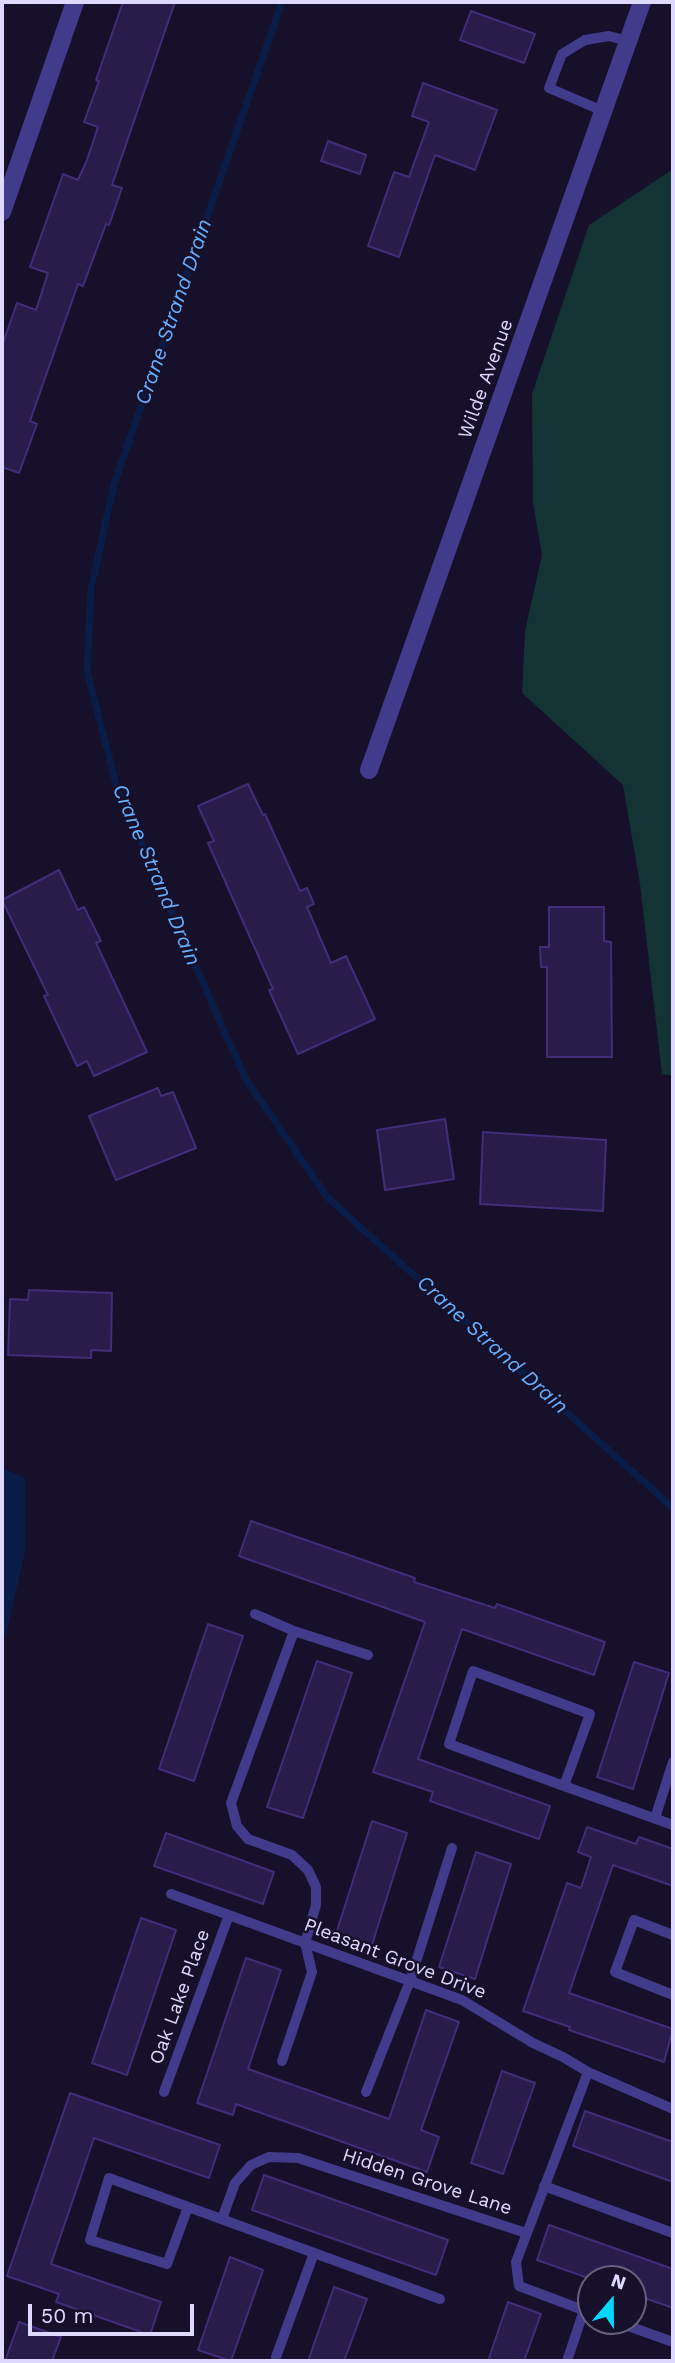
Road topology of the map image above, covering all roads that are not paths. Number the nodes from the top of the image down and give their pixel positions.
1 (75, 2) edge
2 (642, 2) edge
3 (628, 41) junction
4 (603, 111) junction
5 (2, 212) edge
6 (369, 770) dead end
7 (255, 1614) dead end
8 (294, 1631) junction
9 (368, 1655) dead end
10 (673, 1762) edge
11 (564, 1786) junction
12 (655, 1818) junction
13 (673, 1825) edge
14 (452, 1848) dead end
15 (171, 1894) dead end
16 (229, 1915) junction
17 (673, 1935) edge
18 (305, 1942) junction
19 (410, 1981) junction
20 (673, 1996) edge
21 (282, 2061) dead end
22 (588, 2072) junction
23 (164, 2092) dead end
24 (366, 2092) dead end
25 (673, 2108) edge
26 (544, 2186) junction
27 (188, 2207) junction
28 (222, 2219) junction
29 (526, 2233) junction
30 (673, 2233) edge
31 (314, 2253) junction
32 (440, 2299) dead end
33 (577, 2307) edge
34 (647, 2333) edge
35 (577, 2335) edge
36 (673, 2343) edge
37 (276, 2357) dead end
38 (567, 2361) edge

1 - 5 street
2 - 3 street, Wilde Avenue
3 - 4 street, Wilde Avenue
3 - 4 lane
4 - 6 street, Wilde Avenue
7 - 8 lane
8 - 9 lane
8 - 18 lane
10 - 12 lane
11 - 11 lane
11 - 12 lane
12 - 13 lane
14 - 19 lane
15 - 16 lane, Pleasant Grove Drive
16 - 18 lane, Pleasant Grove Drive
16 - 23 lane, Oak Lake Place
17 - 20 lane
18 - 19 lane, Pleasant Grove Drive
18 - 21 lane
19 - 22 lane, Pleasant Grove Drive
19 - 24 lane
22 - 25 lane, Pleasant Grove Drive
22 - 26 lane, Hidden Grove Lane
26 - 29 lane, Hidden Grove Lane
26 - 30 lane
27 - 27 lane
27 - 28 lane
28 - 29 lane, Hidden Grove Lane
28 - 31 lane
29 - 33 lane
31 - 32 lane
31 - 37 lane
34 - 36 lane
35 - 38 lane

